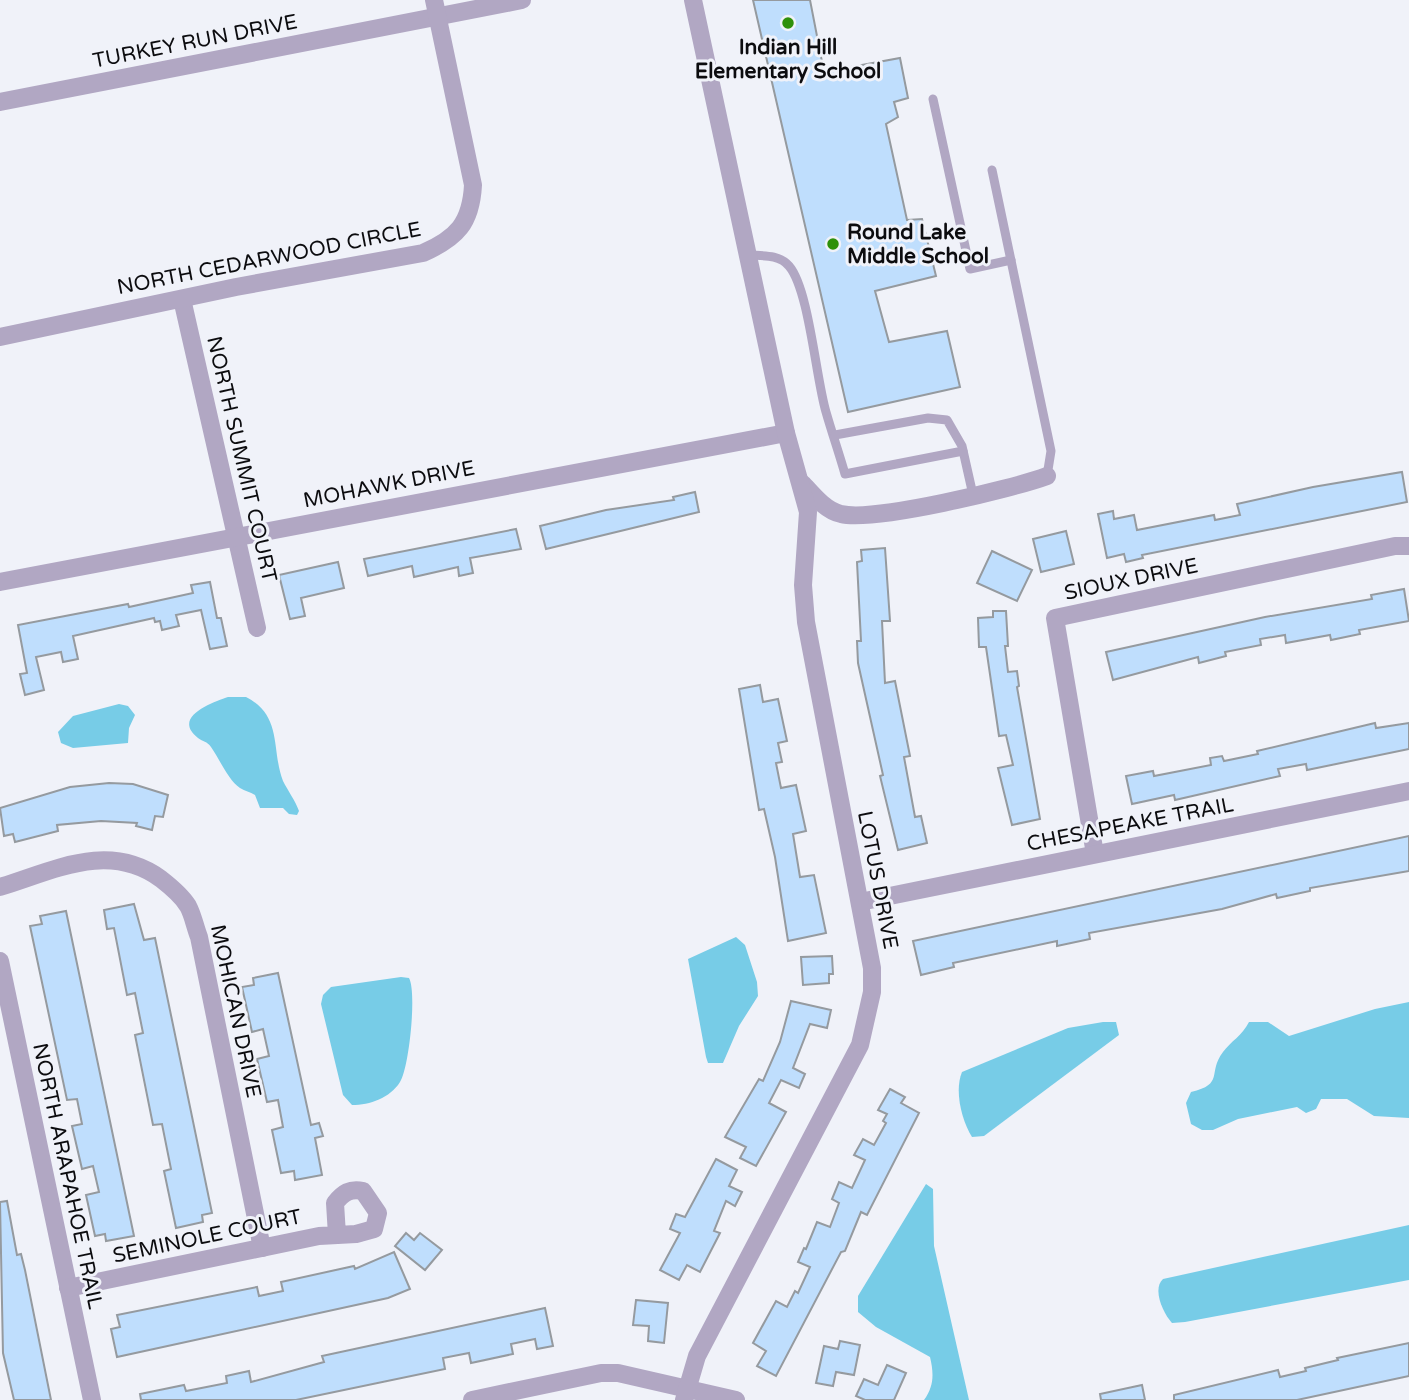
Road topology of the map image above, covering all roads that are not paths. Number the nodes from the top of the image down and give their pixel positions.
1 (522, 0) edge
2 (694, 0) edge
3 (436, 8) edge
4 (933, 99) dead end
5 (0, 102) edge
6 (992, 170) dead end
7 (748, 254) junction
8 (1011, 260) junction
9 (182, 299) junction
10 (0, 337) edge
11 (786, 433) junction
12 (835, 435) junction
13 (962, 451) junction
14 (1047, 477) joint
15 (801, 482) junction
16 (973, 495) junction
17 (236, 536) junction
18 (1409, 546) edge
19 (0, 582) edge
20 (257, 628) dead end
21 (1409, 791) edge
22 (1095, 854) junction
23 (0, 887) edge
24 (860, 902) junction
25 (0, 961) edge
26 (337, 1235) junction
27 (262, 1248) junction
28 (68, 1289) junction
29 (686, 1394) edge
30 (93, 1400) edge
31 (472, 1400) edge
32 (736, 1400) edge

1 - 3 street, TURKEY RUN DRIVE
2 - 7 street, LOTUS DRIVE
3 - 5 street, TURKEY RUN DRIVE
3 - 9 street, NORTH CEDARWOOD CIRCLE
4 - 8 lane
6 - 8 lane
7 - 11 street, LOTUS DRIVE
7 - 12 lane
8 - 14 lane
9 - 10 street, NORTH CEDARWOOD CIRCLE
9 - 17 street, NORTH SUMMIT COURT
11 - 15 street, LOTUS DRIVE
11 - 17 street, MOHAWK DRIVE
12 - 13 lane
12 - 13 lane
13 - 16 lane
14 - 16 street
15 - 16 street
15 - 24 street, LOTUS DRIVE
17 - 19 street, MOHAWK DRIVE
17 - 20 street, NORTH SUMMIT COURT
18 - 22 street, SIOUX DRIVE
21 - 22 street, CHESAPEAKE TRAIL
22 - 24 street, CHESAPEAKE TRAIL
23 - 27 street, MOHICAN DRIVE
24 - 29 street, LOTUS DRIVE
25 - 28 street, NORTH ARAPAHOE TRAIL
26 - 26 street, SEMINOLE COURT
26 - 27 street, SEMINOLE COURT
27 - 28 street, SEMINOLE COURT
28 - 30 street, NORTH ARAPAHOE TRAIL
29 - 31 street
29 - 32 street

